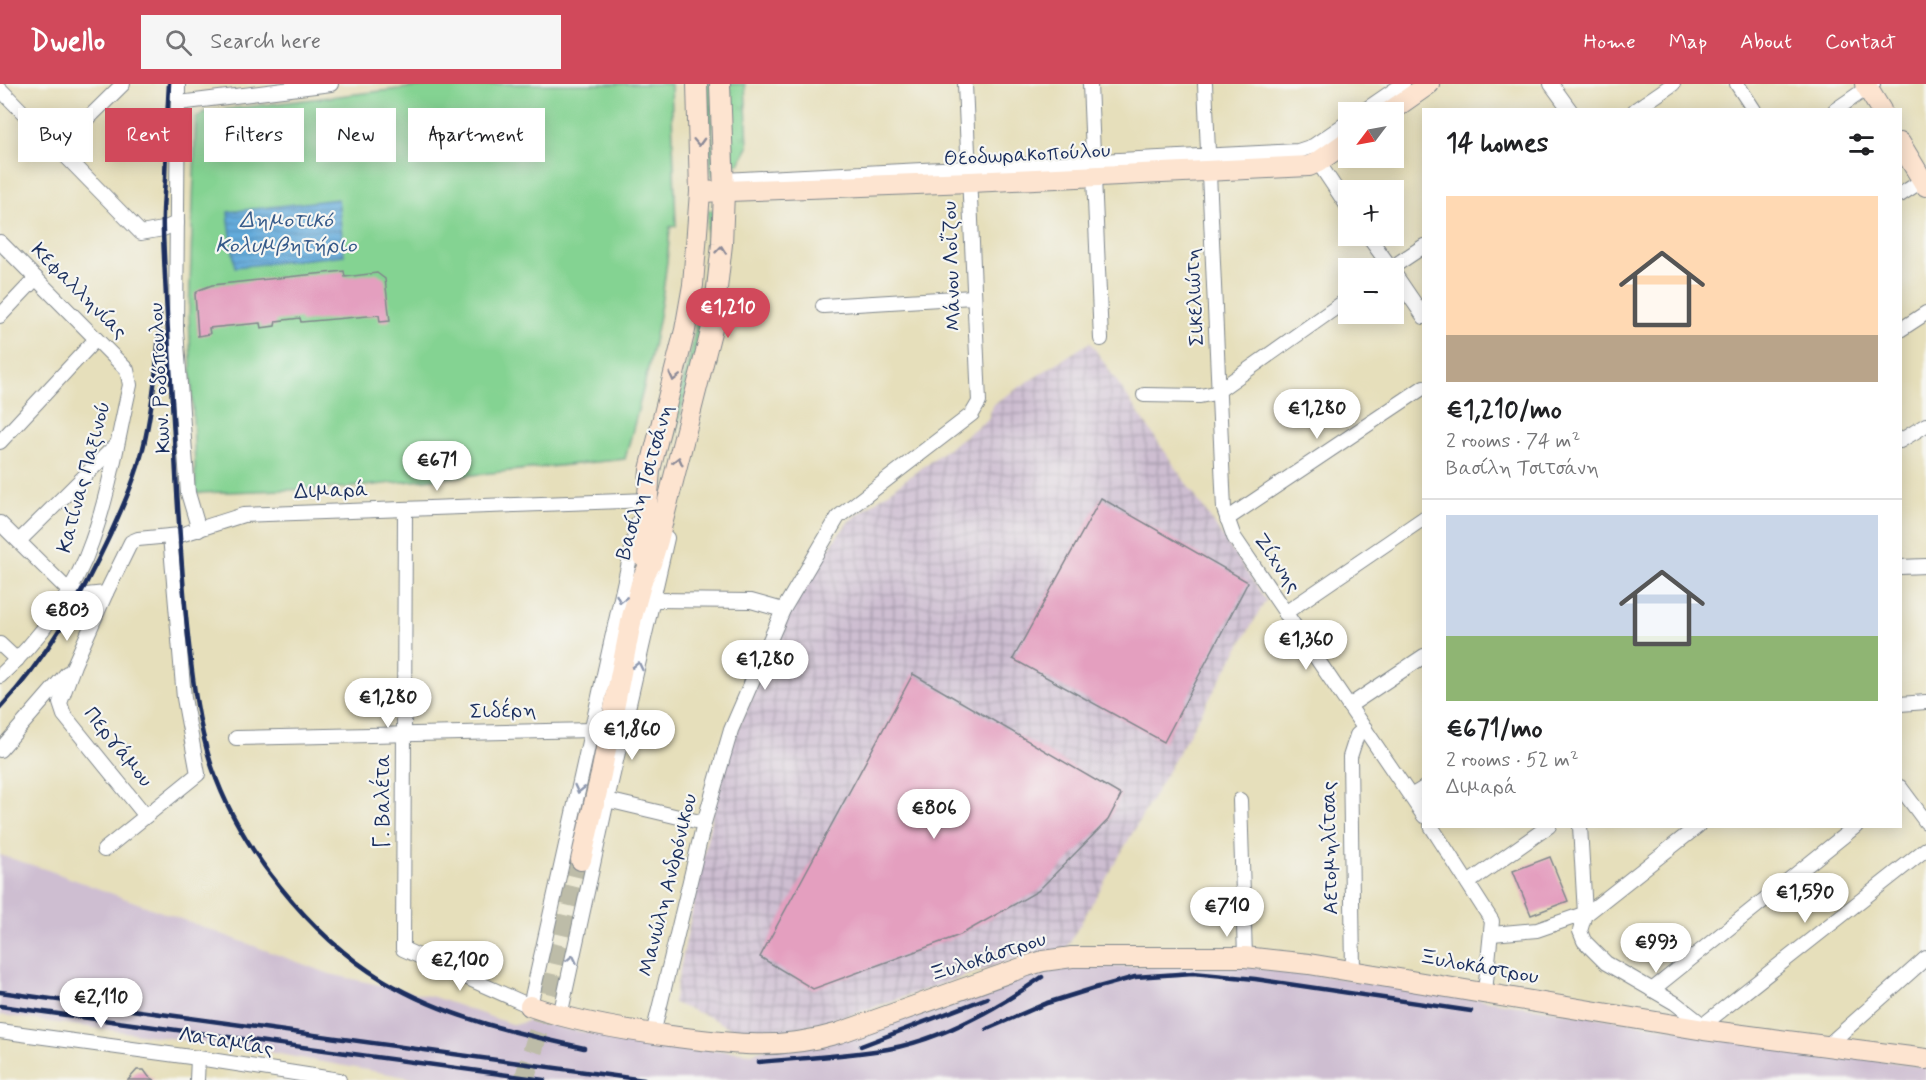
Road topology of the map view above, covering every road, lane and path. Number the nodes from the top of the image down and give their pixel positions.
1 (123, 84) edge
2 (178, 84) edge
3 (331, 84) edge
4 (697, 84) edge
5 (720, 84) edge
6 (965, 84) edge
7 (1090, 84) edge
8 (1205, 84) edge
9 (1403, 84) edge
10 (1429, 84) edge
11 (1551, 84) edge
12 (1673, 84) edge
13 (1737, 84) edge
14 (1869, 85) edge
15 (0, 89) edge
16 (179, 102) junction
17 (1377, 102) edge
18 (1403, 102) edge
19 (19, 108) edge
20 (1569, 108) edge
21 (1638, 108) edge
22 (1753, 108) edge
23 (1838, 108) edge
24 (1880, 108) edge
25 (93, 114) edge
26 (1338, 129) edge
27 (1902, 146) edge
28 (1338, 148) edge
29 (72, 162) edge
30 (1318, 162) junction
31 (1209, 164) junction
32 (1094, 168) junction
33 (969, 175) junction
34 (1925, 182) edge
35 (724, 186) junction
36 (700, 192) junction
37 (1338, 192) edge
38 (1902, 194) edge
39 (177, 223) junction
40 (0, 242) edge
41 (1422, 247) edge
42 (1404, 259) edge
43 (36, 278) junction
44 (1404, 288) edge
45 (973, 297) junction
46 (824, 306) dead end
47 (1338, 306) edge
48 (1926, 313) edge
49 (1422, 314) edge
50 (0, 316) edge
51 (1902, 329) edge
52 (96, 339) junction
53 (1101, 339) dead end
54 (127, 370) joint
55 (1422, 388) edge
56 (1220, 390) junction
57 (1144, 395) dead end
58 (976, 409) joint
59 (1926, 424) edge
60 (1902, 440) edge
61 (0, 442) edge
62 (117, 444) junction
63 (652, 502) junction
64 (405, 509) junction
65 (1226, 514) junction
66 (1422, 519) edge
67 (0, 524) edge
68 (198, 530) junction
69 (170, 536) junction
70 (19, 541) junction
71 (1926, 566) edge
72 (1902, 567) edge
73 (69, 591) junction
74 (106, 593) junction
75 (654, 600) junction
76 (783, 610) junction
77 (1285, 614) junction
78 (0, 644) edge
79 (1422, 657) edge
80 (17, 660) junction
81 (74, 665) junction
82 (0, 676) edge
83 (1926, 702) edge
84 (1902, 704) edge
85 (1349, 706) junction
86 (1365, 728) junction
87 (592, 730) junction
88 (404, 735) junction
89 (236, 738) dead end
90 (0, 750) edge
91 (1422, 789) edge
92 (1902, 791) edge
93 (1411, 796) junction
94 (607, 800) junction
95 (1240, 800) dead end
96 (1422, 813) edge
97 (146, 816) junction
98 (1926, 822) edge
99 (704, 824) junction
100 (1432, 828) edge
101 (1546, 828) edge
102 (1580, 828) edge
103 (1695, 828) edge
104 (1854, 828) edge
105 (1926, 849) edge
106 (104, 850) dead end
107 (581, 860) tunnel mouth
108 (1468, 883) junction
109 (1585, 914) junction
110 (1492, 934) junction
111 (403, 949) joint
112 (1245, 957) junction
113 (1926, 958) edge
114 (1353, 971) junction
115 (1652, 990) junction
116 (1485, 992) junction
117 (530, 1006) junction
118 (560, 1016) junction
119 (1703, 1027) junction
120 (0, 1031) edge
121 (653, 1034) junction
122 (1827, 1046) junction
123 (198, 1058) junction
124 (1926, 1059) edge
125 (300, 1077) edge
126 (198, 1080) edge
127 (339, 1080) edge

1 - 25 street
2 - 16 street, Κων. Ροδόπουλου
3 - 16 street
4 -> 36 street, Βασίλη Τσιτσάνη
5 - 35 street, Βασίλη Τσιτσάνη
6 - 33 street, Μάνου Λοΐζου
7 - 32 street
8 - 31 street, Σικελιώτη
9 - 17 street
10 - 18 street
11 - 20 street
12 - 21 street
13 - 22 street
14 - 23 street
14 - 24 street
15 - 19 street
16 - 39 street, Κων. Ροδόπουλου
26 - 31 street
27 - 34 street
28 - 30 street, Θεοδωρακοπούλου
29 - 39 street
30 - 31 street, Θεοδωρακοπούλου
30 - 37 street
31 - 32 street, Θεοδωρακοπούλου
31 - 56 street, Σικελιώτη
32 - 33 street, Θεοδωρακοπούλου
32 - 53 street
33 - 35 street, Θεοδωρακοπούλου
33 - 45 street, Μάνου Λοΐζου
34 - 38 street
35 - 36 street, Θεοδωρακοπούλου
63 -> 35 street, Βασίλη Τσιτσάνη
36 -> 63 street, Βασίλη Τσιτσάνη
39 - 68 street, Κων. Ροδόπουλου
40 - 43 street, Κεφαλληνίας
41 - 42 street
43 - 50 street
43 - 52 street, Κεφαλληνίας
44 - 49 street
45 - 46 street
45 - 58 street, Μάνου Λοΐζου
47 - 56 street
48 - 51 street
52 - 54 street, Κεφαλληνίας
52 - 61 street
54 - 62 street, Κατίνας Παξινού
55 - 65 street
56 - 57 street
56 - 65 street, Σικελιώτη
58 - 76 street, Μανώλη Ανδρόνικου
59 - 60 street
62 - 70 street
62 - 73 street, Κατίνας Παξινού
63 - 64 street, Διμαρά
63 - 75 street
63 -> 87 street, Βασίλη Τσιτσάνη
63 - 107 street, Βασίλη Τσιτσάνη
64 - 68 street, Διμαρά
64 - 88 street, Γ. Βαλέτα
65 - 77 street, Ζίχνης
66 - 77 street
67 - 70 street
68 - 69 street, Διμαρά
69 - 74 street, Διμαρά
69 - 97 street
70 - 73 street
71 - 72 street
73 - 74 street
73 - 80 street, Κατίνας Παξινού
74 - 81 street
75 - 76 street
94 -> 75 street
76 - 99 street, Μανώλη Ανδρόνικου
77 - 85 street, Ζίχνης
78 - 80 street
79 - 85 street
80 - 82 street, Κατίνας Παξινού
81 - 90 street
81 - 97 street, Περγάμου
83 - 84 street
85 - 86 street, Ζίχνης
86 - 93 street, Ζίχνης
86 - 114 street, Αετομηλίτσας
87 - 88 street, Σιδέρη
87 -> 117 street, Βασίλη Τσιτσάνη
88 - 89 street, Σιδέρη
88 - 111 street, Γ. Βαλέτα
91 - 93 street
92 - 98 street
93 - 96 street, Ζίχνης
94 - 99 street
118 -> 94 street
95 - 112 street
97 - 106 street
99 - 121 street, Μανώλη Ανδρόνικου
100 - 108 street
101 - 108 street
102 - 109 street
103 - 109 street
104 - 115 street
105 - 119 street
108 - 110 street
109 - 110 street
109 - 115 street
110 - 116 street
111 - 117 street, Ξυλοκάστρου
112 - 114 street, Ξυλοκάστρου
112 - 121 street, Ξυλοκάστρου
113 - 122 street
114 - 116 street, Ξυλοκάστρου
115 - 119 street
116 - 119 street, Ξυλοκάστρου
117 - 118 street, Ξυλοκάστρου
118 - 121 street, Ξυλοκάστρου
119 - 122 street, Ξυλοκάστρου
120 - 123 street, Λαταμίας
122 - 124 street, Ξυλοκάστρου
123 - 125 street, Λαταμίας
123 - 126 street
125 - 127 street, Λαταμίας

